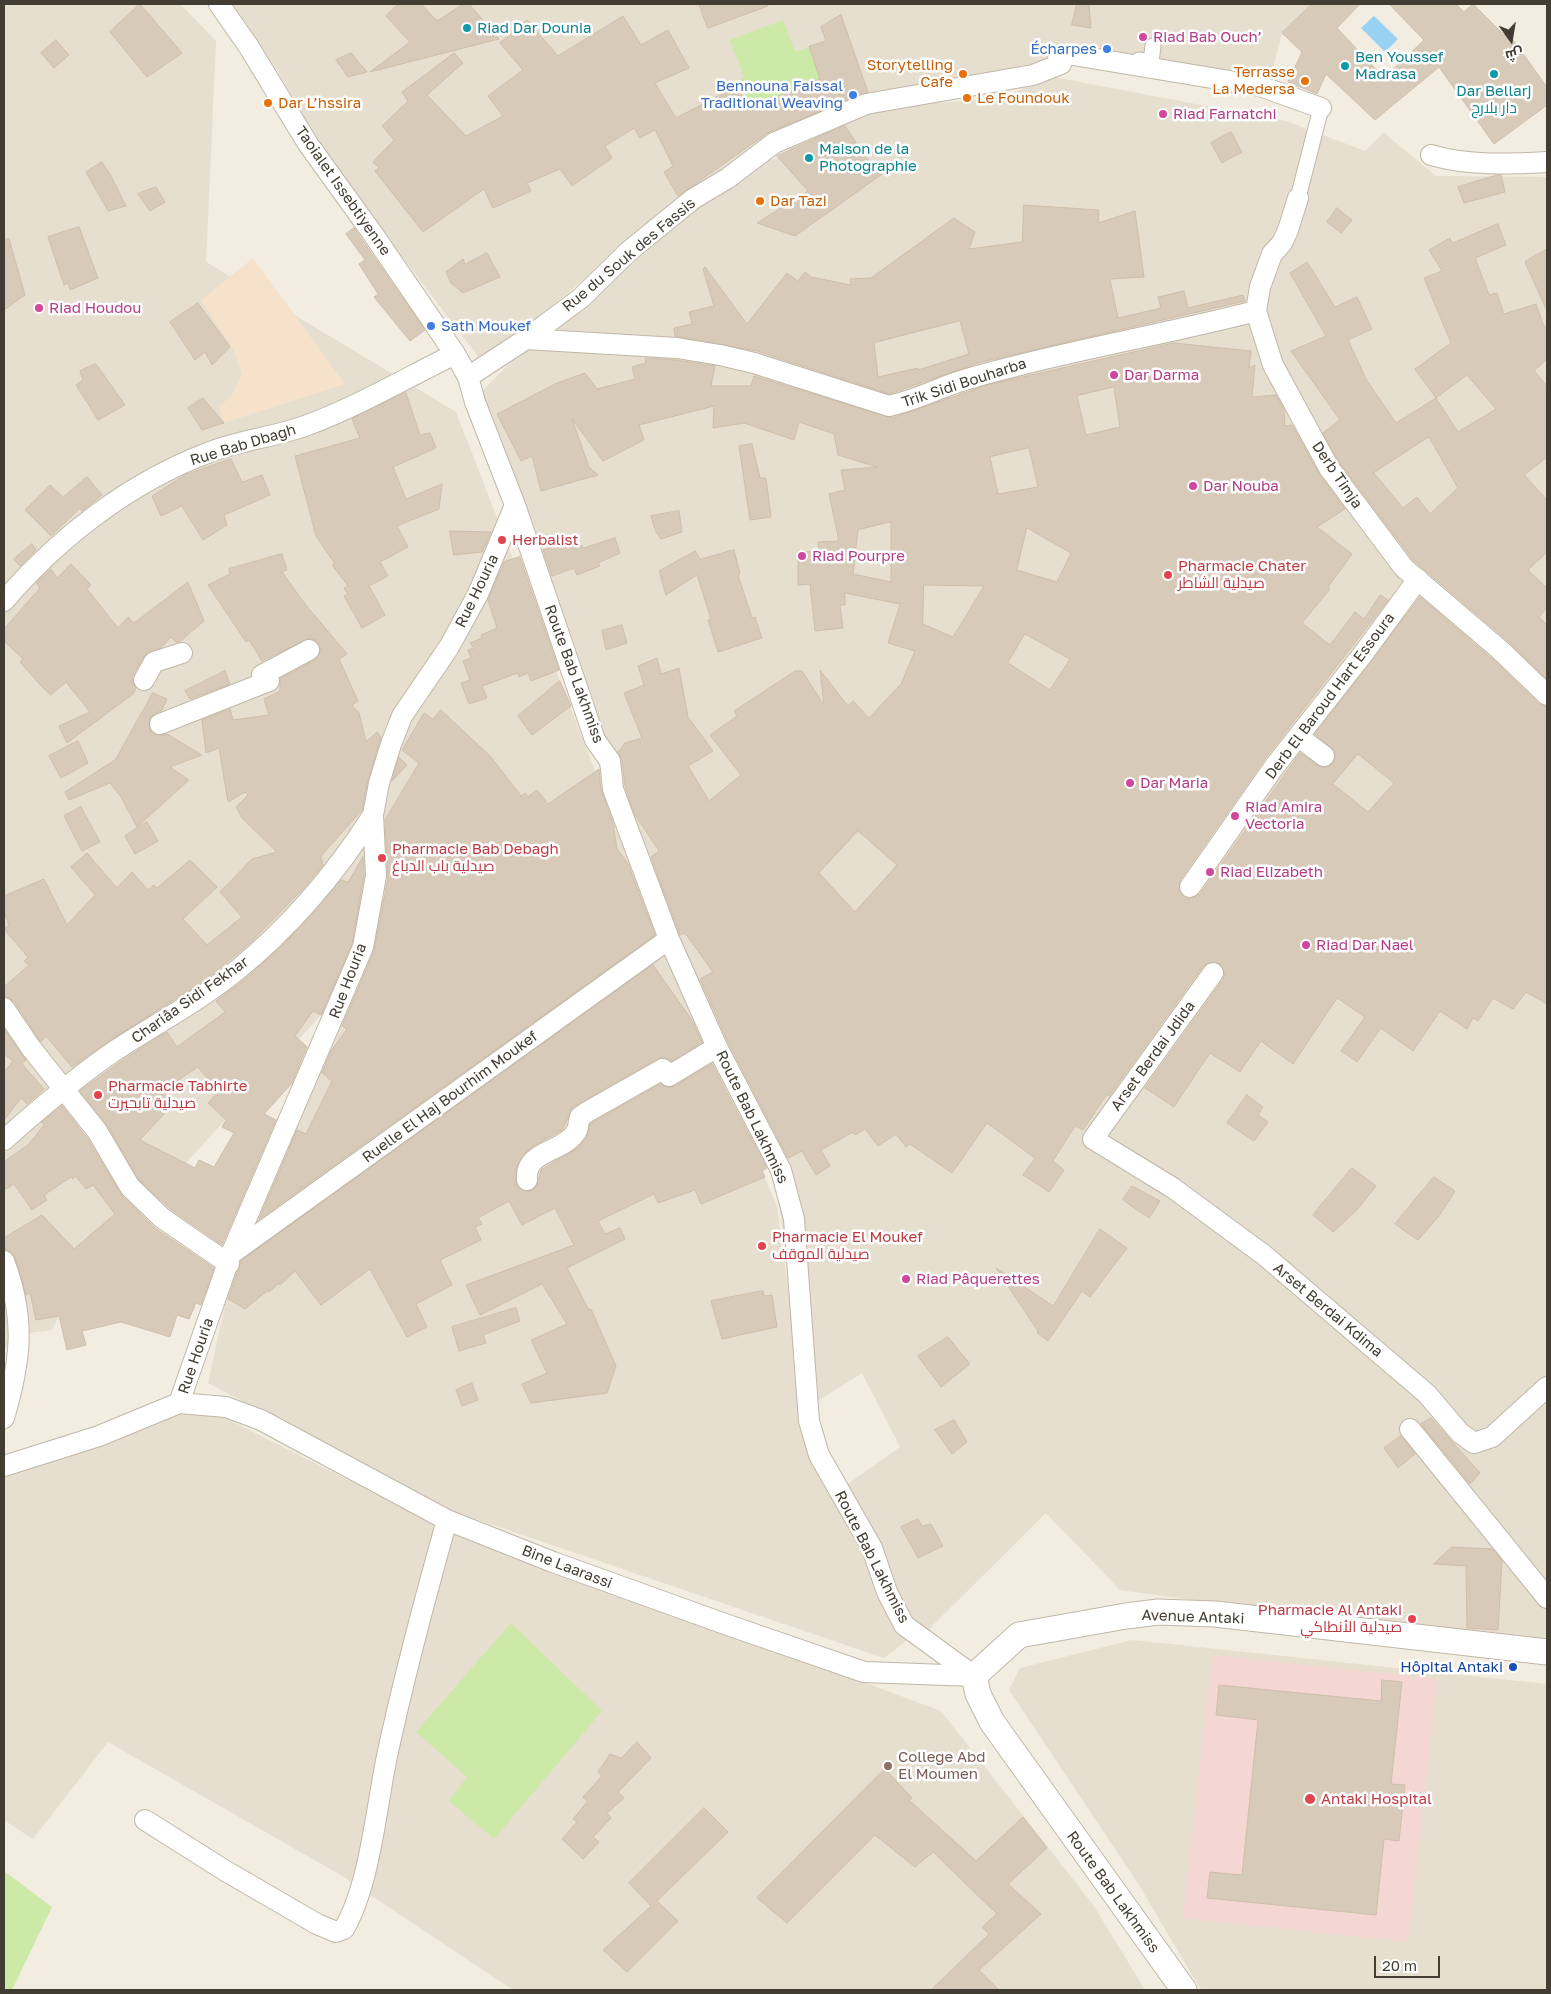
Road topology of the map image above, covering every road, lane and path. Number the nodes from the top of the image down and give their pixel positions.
1 (219, 4) edge
2 (1154, 46) dead end
3 (1139, 65) junction
4 (1321, 108) joint
5 (1432, 154) dead end
6 (1547, 162) edge
7 (1298, 198) joint
8 (1256, 311) junction
9 (526, 339) junction
10 (455, 354) junction
11 (468, 377) junction
12 (515, 505) junction
13 (1418, 579) junction
14 (4, 601) edge
15 (309, 650) dead end
16 (182, 652) dead end
17 (144, 680) dead end
18 (1547, 695) edge
19 (160, 724) dead end
20 (1299, 736) junction
21 (1324, 756) dead end
22 (373, 815) junction
23 (1190, 887) dead end
24 (669, 940) junction
25 (1213, 973) dead end
26 (4, 1008) edge
27 (718, 1047) junction
28 (63, 1087) junction
29 (1093, 1139) joint
30 (4, 1140) edge
31 (527, 1180) dead end
32 (230, 1259) junction
33 (4, 1261) edge
34 (1547, 1387) edge
35 (179, 1403) junction
36 (4, 1418) edge
37 (1410, 1430) dead end
38 (4, 1466) edge
39 (447, 1520) junction
40 (1547, 1598) edge
41 (1547, 1652) edge
42 (974, 1676) junction
43 (146, 1820) dead end
44 (1184, 1990) edge

1 - 10 street, Taoialet Issebtiyenne
2 - 3 street
3 - 4 street, Rue du Souk des Fassis
3 - 9 street, Rue du Souk des Fassis
4 - 7 street
5 - 6 street
7 - 8 street, Derb Timja
8 - 9 street, Trik Sidi Bouharba
8 - 13 street, Derb Timja
9 - 11 street
10 - 11 street, Taoialet Issebtiyenne
10 - 14 street, Rue Bab Dbagh
11 - 12 street, Route Bab Lakhmiss
12 - 22 street, Rue Houria
12 - 24 street, Route Bab Lakhmiss
13 - 18 street, Derb Timja
13 - 20 street, Derb El Baroud Hart Essoura
15 - 19 street
16 - 17 street
20 - 21 street
20 - 23 street, Derb El Baroud Hart Essoura
22 - 28 street, Chariâa Sidi Fekhar
22 - 32 street, Rue Houria
24 - 27 street, Route Bab Lakhmiss
24 - 32 street, Ruelle El Haj Bourhim Moukef
25 - 29 street, Arset Berdai Jdida
26 - 28 street
27 - 31 street
27 - 42 street, Route Bab Lakhmiss
28 - 30 street, Chariâa Sidi Fekhar
28 - 32 street
29 - 34 street, Arset Berdai Kdima
32 - 35 street, Rue Houria
33 - 36 street
35 - 38 street
35 - 39 street, Bine Laarassi
37 - 40 street
39 - 42 street, Bine Laarassi
39 - 43 street
41 - 42 street, Avenue Antaki
42 - 44 street, Route Bab Lakhmiss

